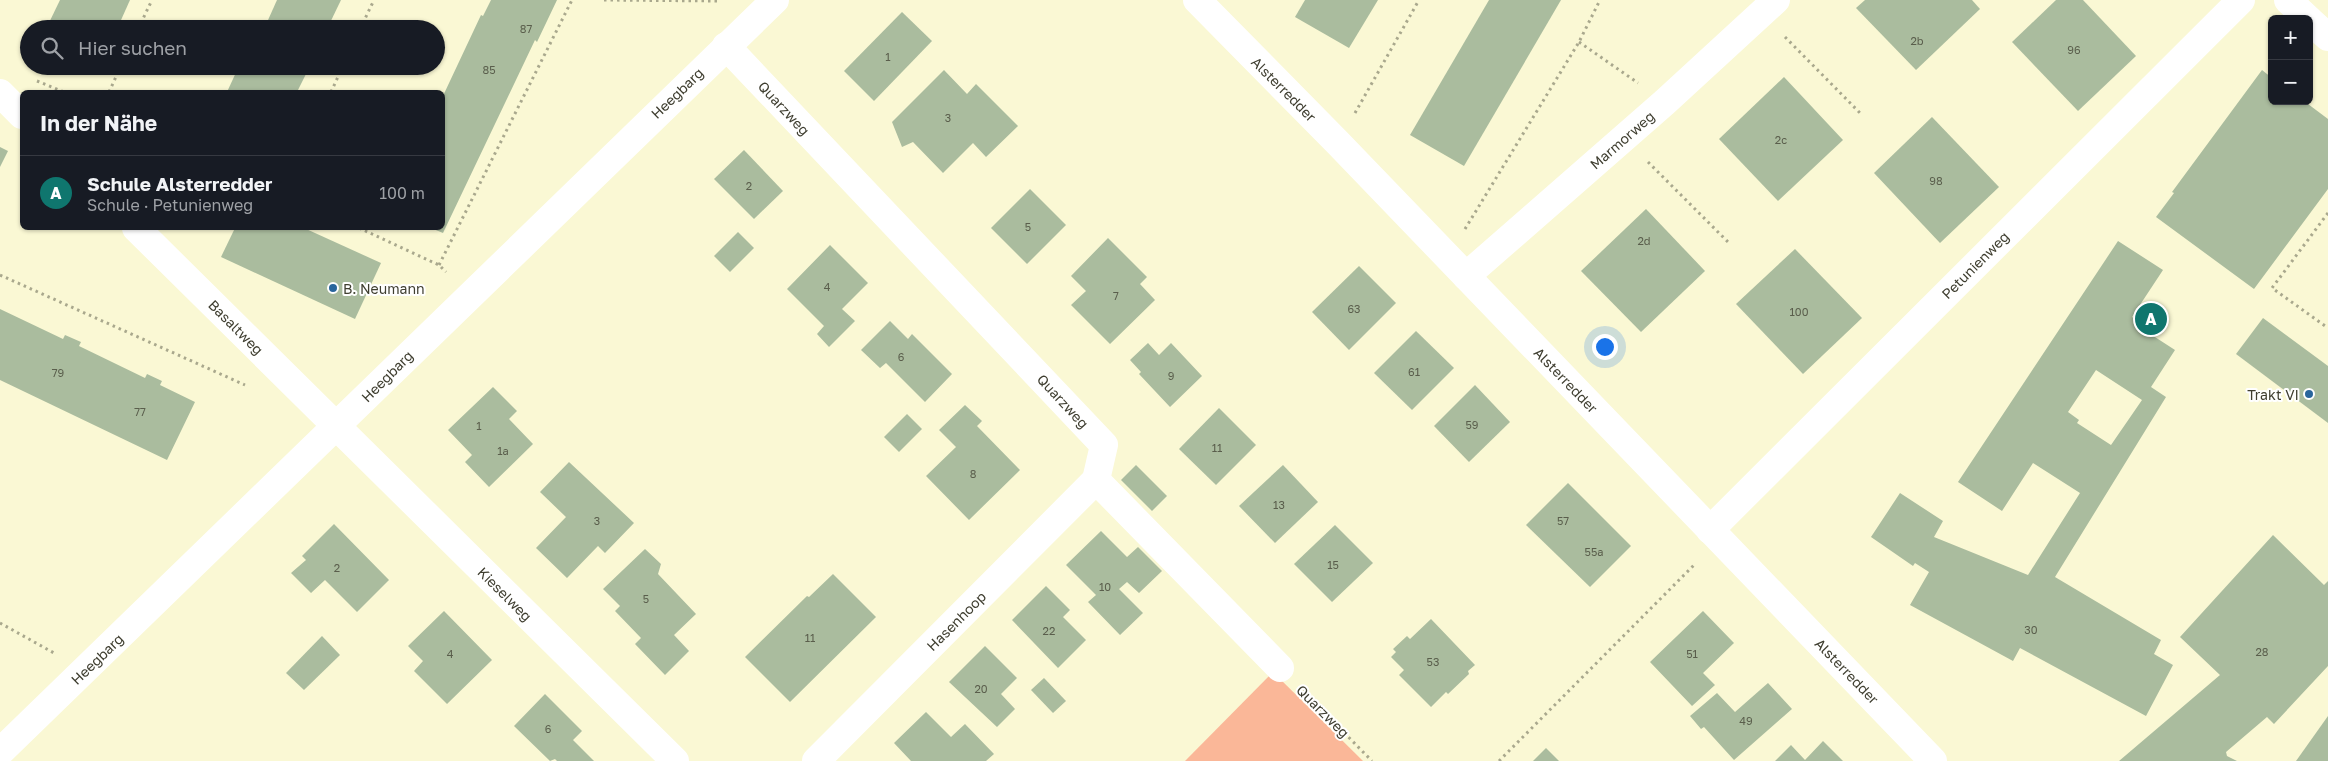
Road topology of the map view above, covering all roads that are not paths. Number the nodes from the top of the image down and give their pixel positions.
1 (775, 0) edge
2 (1197, 0) edge
3 (2241, 0) edge
4 (2288, 0) edge
5 (1768, 7) edge
6 (2305, 15) edge
7 (2313, 23) edge
8 (2328, 37) edge
9 (726, 46) junction
10 (0, 93) edge
11 (20, 113) edge
12 (138, 230) edge
13 (1457, 267) junction
14 (336, 426) junction
15 (1096, 480) junction
16 (1715, 535) junction
17 (1280, 668) road end
18 (0, 752) edge
19 (675, 761) edge
20 (816, 761) edge
21 (1933, 761) edge

1 - 9 street, Heegbarg
2 - 13 street, Alsterredder
3 - 16 street, Petunienweg
4 - 6 street
5 - 13 street, Marmorweg
7 - 8 street
9 - 14 street, Heegbarg
9 - 15 street, Quarzweg
10 - 11 street
12 - 14 street, Basaltweg
13 - 16 street, Alsterredder
14 - 18 street, Heegbarg
14 - 19 street, Kieselweg
15 - 17 street
15 - 20 street, Hasenhoop
16 - 21 street, Alsterredder

